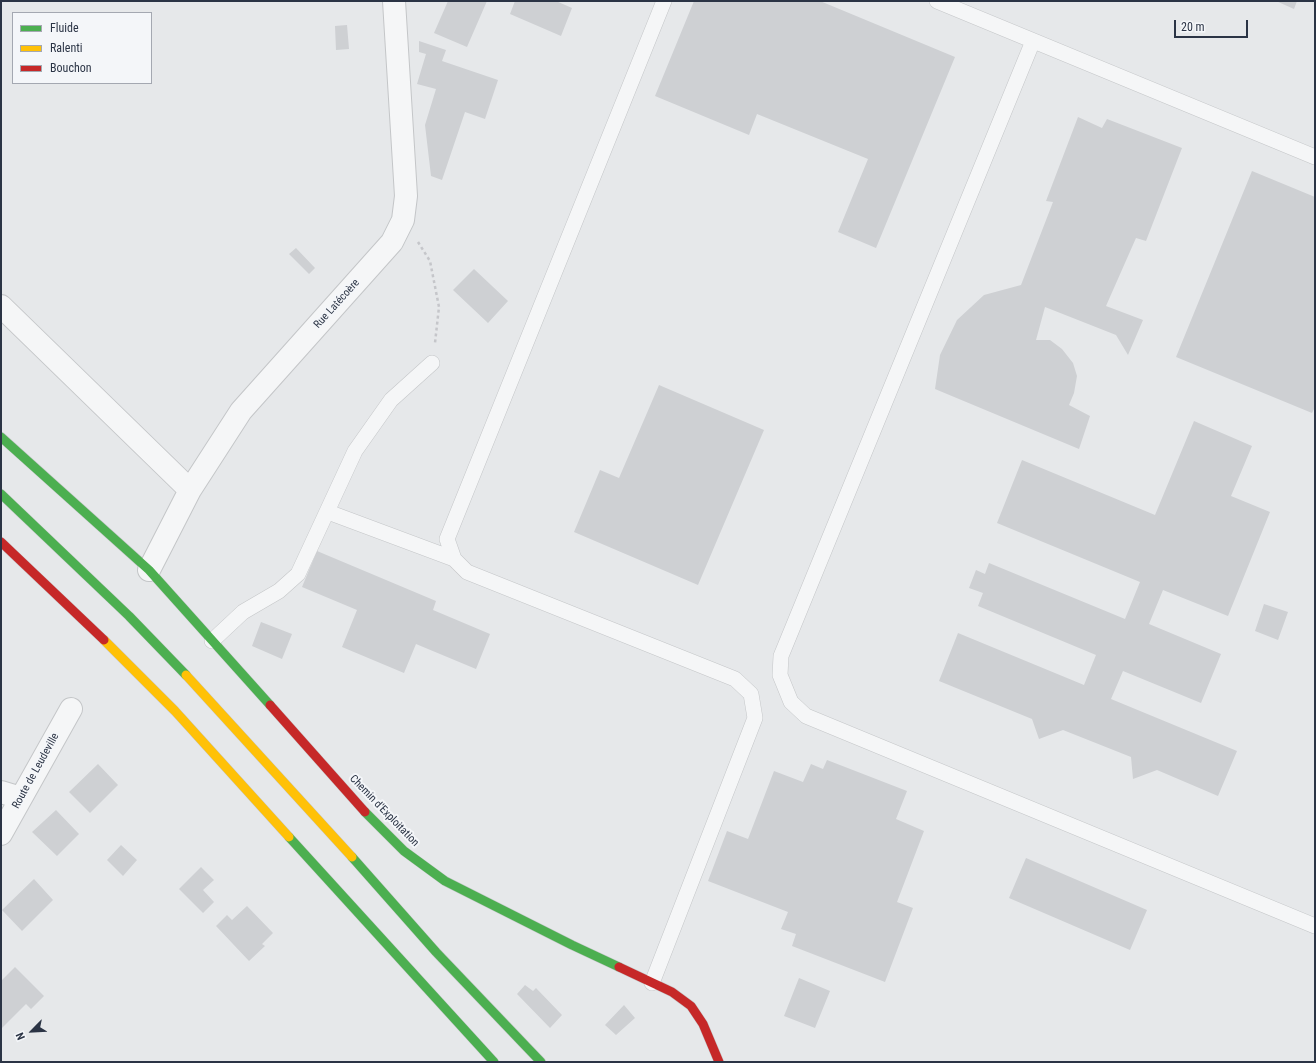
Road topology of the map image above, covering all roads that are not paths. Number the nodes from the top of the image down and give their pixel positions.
1 (394, 1) edge
2 (664, 1) edge
3 (936, 1) edge
4 (1033, 41) junction
5 (1315, 157) edge
6 (1, 306) edge
7 (432, 363) road end
8 (1, 437) edge
9 (190, 490) junction
10 (1, 494) edge
11 (328, 512) junction
12 (1, 542) edge
13 (454, 559) junction
14 (149, 570) junction
15 (212, 641) junction
16 (71, 709) dead end
17 (11, 795) edge
18 (1, 834) edge
19 (1315, 926) edge
20 (652, 983) junction
21 (494, 1062) edge
22 (541, 1062) edge
23 (719, 1062) edge

1 - 9 street, Rue Latécoère
2 - 13 lane
3 - 4 lane
4 - 5 lane
4 - 19 lane
6 - 9 street
7 - 11 lane
8 - 14 main road, Chemin d'Exploitation
9 - 14 street, Rue Latécoère
10 - 22 main road
11 - 13 lane
11 - 15 lane
12 - 21 main road
13 - 20 lane
14 - 15 main road, Chemin d'Exploitation
15 - 20 main road, Chemin d'Exploitation
16 - 17 street, Route de Leudeville
17 - 18 street, Route de Leudeville
20 - 23 main road, Chemin d'Exploitation

